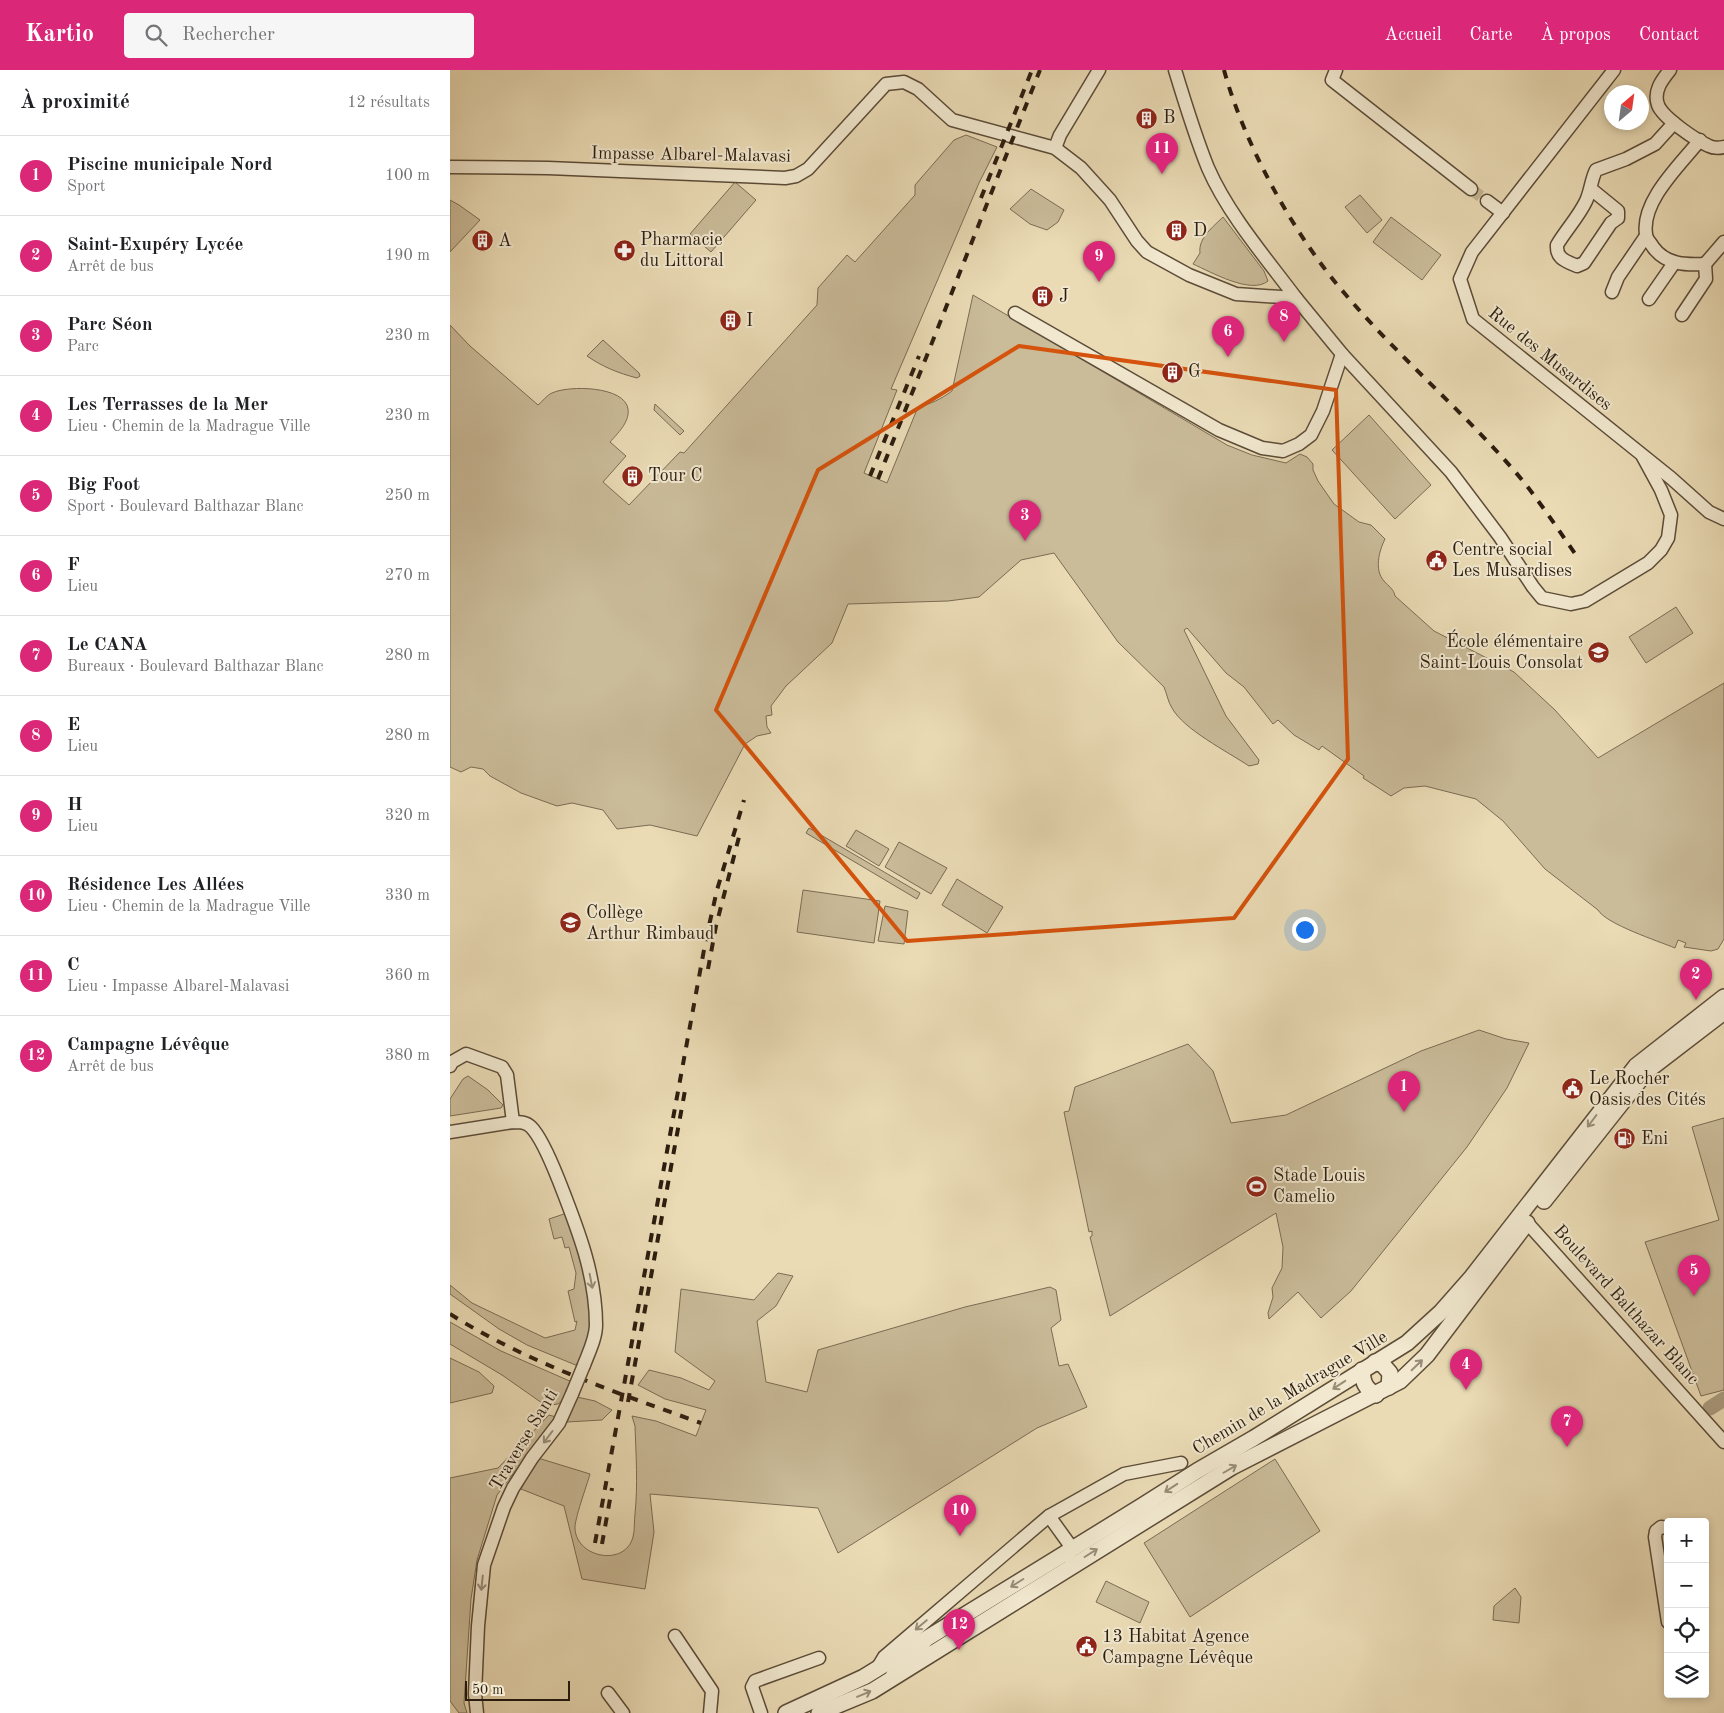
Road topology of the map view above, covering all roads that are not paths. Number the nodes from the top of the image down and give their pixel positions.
1 (1098, 70) edge
2 (1175, 70) edge
3 (1336, 70) edge
4 (1614, 70) edge
5 (1670, 70) edge
6 (1674, 123) junction
7 (1700, 140) junction
8 (1724, 147) edge
9 (1055, 148) junction
10 (450, 167) edge
11 (1471, 189) tunnel mouth
12 (1591, 189) junction
13 (1487, 202) tunnel mouth
14 (1503, 214) junction
15 (1646, 236) junction
16 (1724, 242) edge
17 (1674, 263) junction
18 (1705, 264) junction
19 (1612, 292) dead end
20 (1296, 298) junction
21 (1649, 299) dead end
22 (1015, 313) dead end
23 (1682, 315) dead end
24 (1342, 354) junction
25 (1643, 457) junction
26 (1724, 519) edge
27 (1724, 997) edge
28 (1724, 1012) edge
29 (450, 1066) edge
30 (513, 1122) junction
31 (450, 1132) edge
32 (1524, 1219) junction
33 (1368, 1366) junction
34 (1382, 1391) junction
35 (1724, 1442) edge
36 (1181, 1463) dead end
37 (1049, 1516) junction
38 (1664, 1527) edge
39 (1072, 1548) junction
40 (1034, 1589) junction
41 (959, 1593) junction
42 (1018, 1599) junction
43 (1666, 1608) edge
44 (968, 1614) junction
45 (674, 1636) dead end
46 (928, 1638) junction
47 (819, 1658) dead end
48 (876, 1670) junction
49 (889, 1680) junction
50 (608, 1693) dead end
51 (477, 1713) edge
52 (623, 1713) edge
53 (710, 1713) edge
54 (761, 1713) edge
55 (786, 1713) edge
56 (819, 1713) edge

1 - 9 street
2 - 20 street
3 - 11 street
4 - 14 street, Rue des Musardises
5 - 6 street
6 - 7 street
6 - 12 street
7 - 8 street
7 - 15 street
9 - 10 street, Impasse Albarel-Malavasi
9 - 20 street
12 - 12 street
13 - 14 street
14 - 25 street, Rue des Musardises
15 - 17 street
15 - 19 street
16 - 18 street
17 - 18 street
17 - 21 street
18 - 23 street
20 - 24 street
22 - 24 street
24 - 25 street
25 - 26 street, Rue des Musardises
27 -> 32 street, Chemin de la Madrague Ville
28 - 32 street, Chemin de la Madrague Ville
29 - 30 street
30 - 31 street
30 -> 51 street, Traverse Santi, bridge
32 - 33 street, Chemin de la Madrague Ville
34 -> 32 street, Chemin de la Madrague Ville
32 - 35 street, Boulevard Balthazar Blanc
33 - 34 street
33 - 34 street
33 -> 39 street, Chemin de la Madrague Ville
40 -> 34 street, Chemin de la Madrague Ville
36 - 37 street
37 - 39 street
37 - 41 street
38 - 43 street
39 - 40 street
39 -> 44 street, Chemin de la Madrague Ville
40 - 42 street, Chemin de la Madrague Ville
41 - 44 street
41 -> 48 street
42 - 44 street
42 - 49 street, Chemin de la Madrague Ville
44 - 46 street, Chemin de la Madrague Ville
45 - 53 street
46 - 48 street, Chemin de la Madrague Ville
46 - 49 street
47 - 54 street
48 - 55 street, Chemin de la Madrague Ville
56 -> 49 street, Chemin de la Madrague Ville
50 - 52 street

